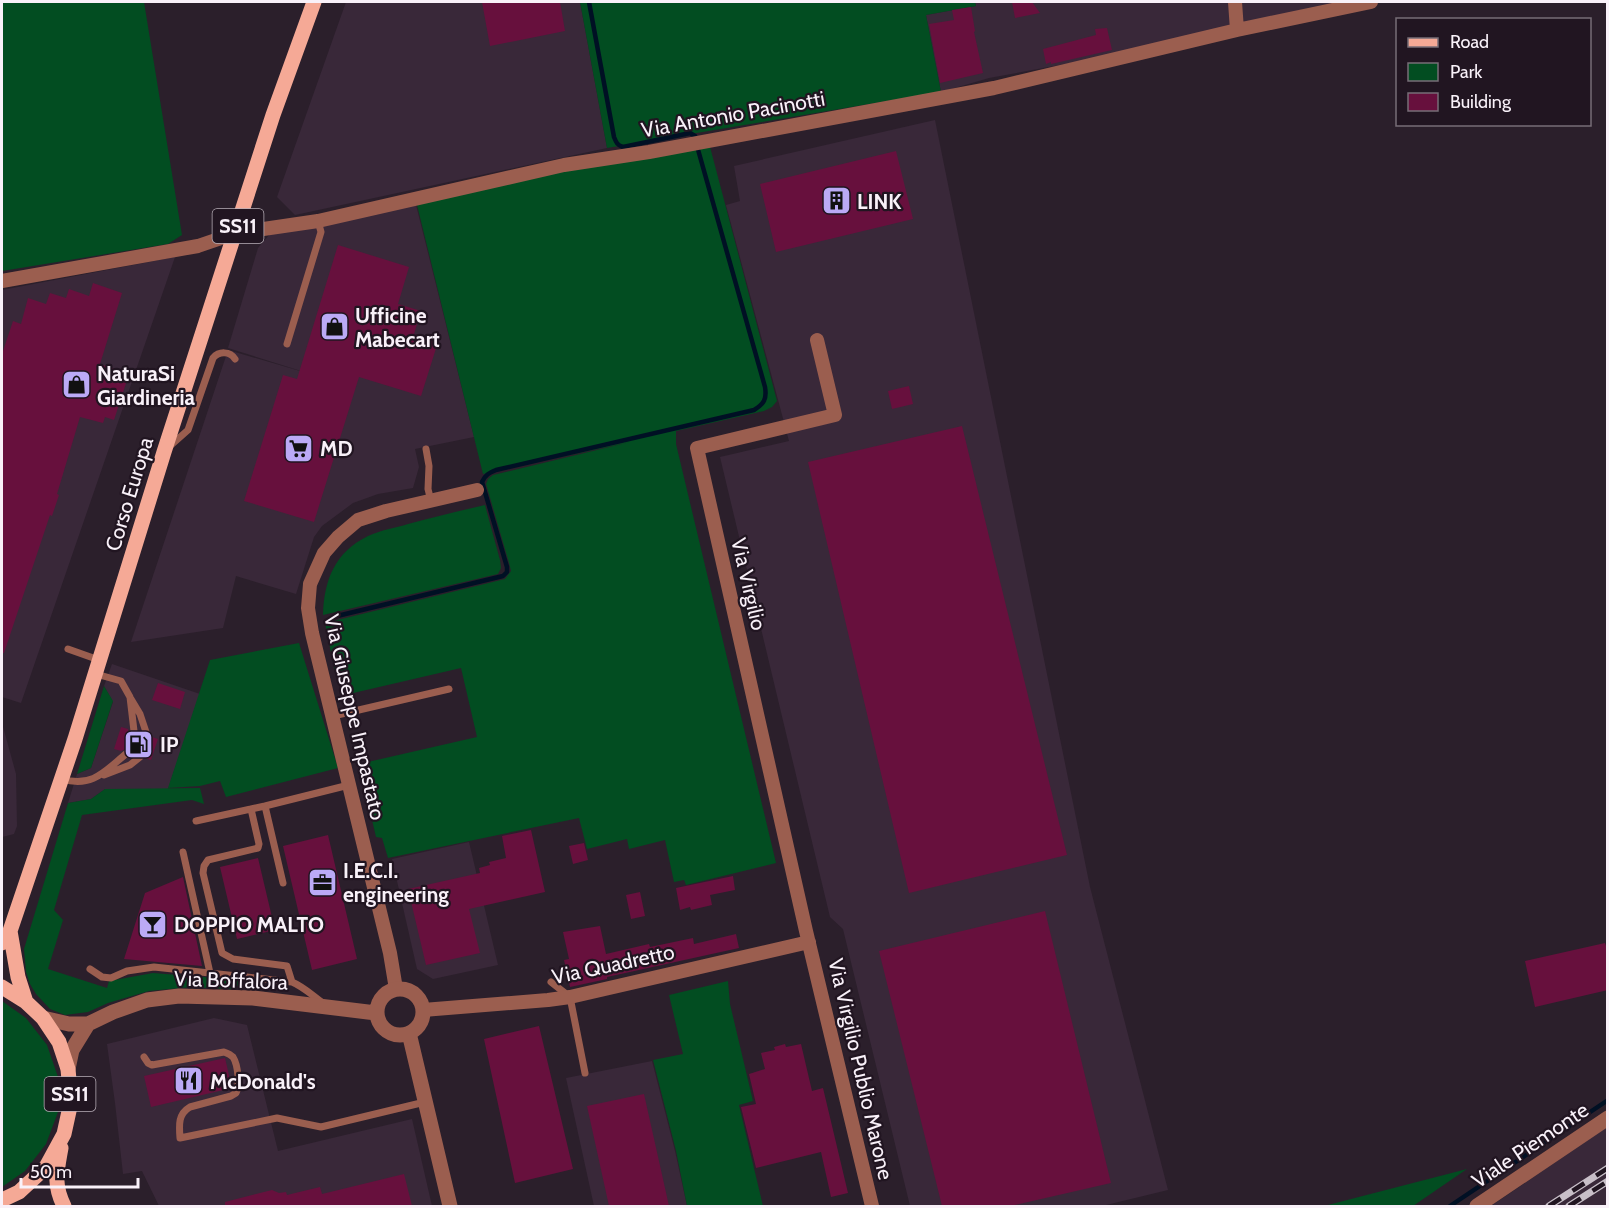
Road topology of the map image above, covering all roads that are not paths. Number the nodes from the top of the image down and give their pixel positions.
1 (314, 2) edge
2 (1235, 2) edge
3 (1371, 2) edge
4 (1237, 30) junction
5 (318, 221) junction
6 (236, 233) junction
7 (2, 281) edge
8 (817, 340) dead end
9 (287, 344) dead end
10 (235, 359) dead end
11 (426, 449) dead end
12 (164, 452) junction
13 (477, 490) dead end
14 (431, 501) junction
15 (68, 649) dead end
16 (98, 667) junction
17 (449, 689) dead end
18 (130, 697) junction
19 (333, 716) junction
20 (134, 731) dead end
21 (147, 735) dead end
22 (127, 753) dead end
23 (140, 757) dead end
24 (96, 778) junction
25 (62, 780) junction
26 (349, 785) junction
27 (265, 806) junction
28 (251, 809) junction
29 (196, 821) dead end
30 (183, 852) dead end
31 (283, 883) dead end
32 (6, 937) edge
33 (809, 942) junction
34 (90, 969) dead end
35 (210, 973) junction
36 (292, 982) junction
37 (551, 982) dead end
38 (2, 987) edge
39 (396, 989) junction
40 (570, 997) junction
41 (26, 1002) junction
42 (327, 1007) junction
43 (423, 1010) junction
44 (376, 1012) junction
45 (43, 1018) junction
46 (88, 1024) junction
47 (410, 1033) junction
48 (144, 1057) dead end
49 (68, 1069) junction
50 (585, 1073) dead end
51 (425, 1102) junction
52 (1608, 1118) edge
53 (64, 1134) junction
54 (2, 1200) edge
55 (63, 1206) edge
56 (450, 1206) edge
57 (872, 1206) edge
58 (1476, 1206) edge

1 - 6 main road, Corso Europa / SS11
2 - 4 street
3 - 4 street, Via Antonio Pacinotti
4 - 5 street, Via Antonio Pacinotti
5 - 6 street, Via Antonio Pacinotti
5 - 9 lane
6 - 7 street, Via Antonio Pacinotti
6 - 12 main road, Corso Europa / SS11
8 - 33 street, Via Virgilio
10 - 12 lane
11 - 14 lane
12 - 16 main road, Corso Europa / SS11
13 - 14 street, Via Giuseppe Impastato
14 - 19 street, Via Giuseppe Impastato
15 - 16 lane
16 - 18 lane
16 - 25 main road, Corso Europa / SS11
17 - 19 lane
18 - 20 lane
18 - 21 lane
19 - 26 street, Via Giuseppe Impastato
22 - 24 lane
23 - 24 lane
24 - 25 lane
25 - 32 main road, Corso Europa / SS11
26 - 27 lane
26 - 39 street, Via Giuseppe Impastato
27 - 28 lane
27 - 31 lane
28 - 29 lane
28 - 36 lane
30 - 35 lane
32 - 41 main road, Corso Europa
33 - 40 street, Via Quadretto
33 - 57 street, Via Virgilio Publio Marone
34 - 35 lane
35 - 36 lane
36 - 42 lane
37 - 40 lane
38 - 41 main road, Corso Europa / SS11
39 - 43 street
39 - 44 street
40 - 43 street, Via Quadretto
40 - 50 lane
41 - 45 main road, Corso Europa / SS11
42 - 44 street, Via Boffalora
42 - 46 street, Via Boffalora
43 - 47 street
44 - 47 street
45 - 46 street
45 - 49 main road, Corso Europa / SS11
46 - 49 street
47 - 51 street
48 - 51 lane
49 - 53 main road, Corso Europa / SS11
51 - 56 street
52 - 58 street, Viale Piemonte
53 - 54 main road, Corso Europa / SS11
53 - 55 main road

